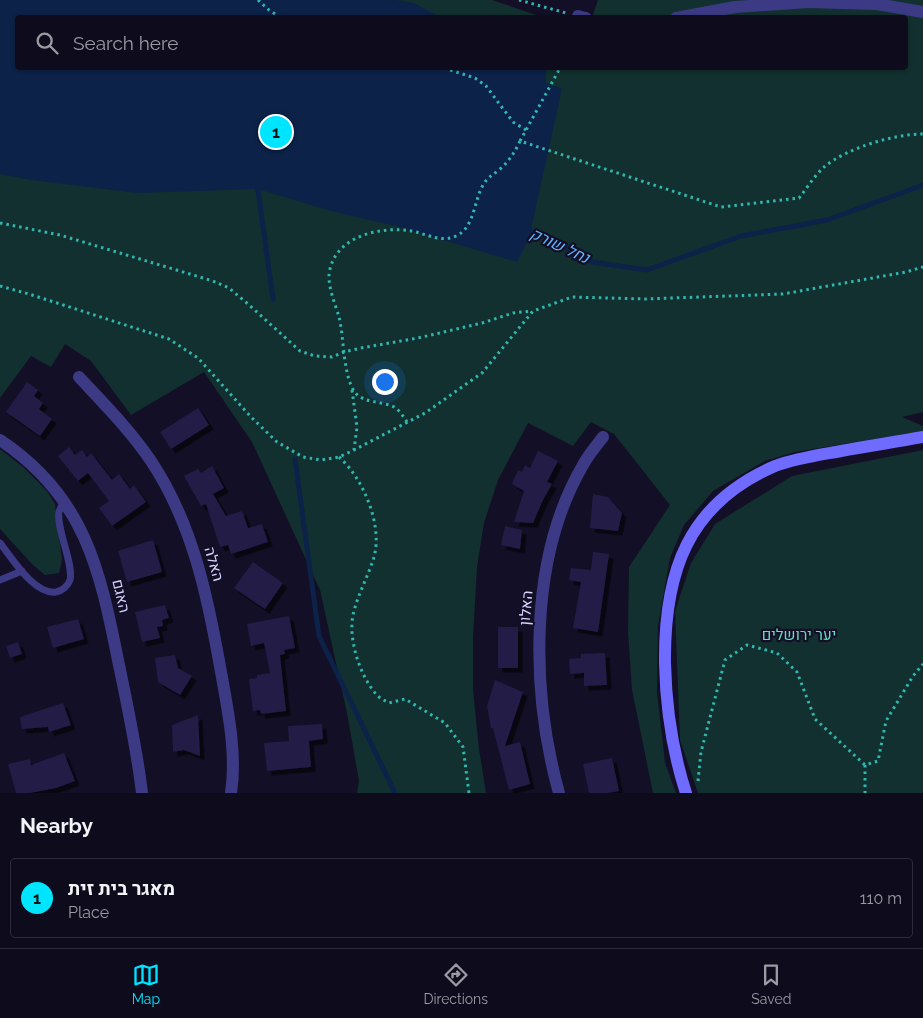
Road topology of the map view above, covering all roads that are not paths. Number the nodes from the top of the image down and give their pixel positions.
1 (923, 12) edge
2 (692, 15) edge
3 (79, 377) dead end
4 (603, 437) dead end
5 (923, 437) edge
6 (0, 440) edge
7 (64, 501) junction
8 (0, 543) edge
9 (22, 570) junction
10 (0, 580) edge
11 (692, 791) edge
12 (142, 793) edge
13 (231, 793) edge
14 (559, 793) edge

1 - 2 street
3 - 13 street, האלה
4 - 14 street, האלון
5 - 11 main road
6 - 7 street, האגם
7 - 9 lane
7 - 12 street, האגם
8 - 9 lane
9 - 10 lane

